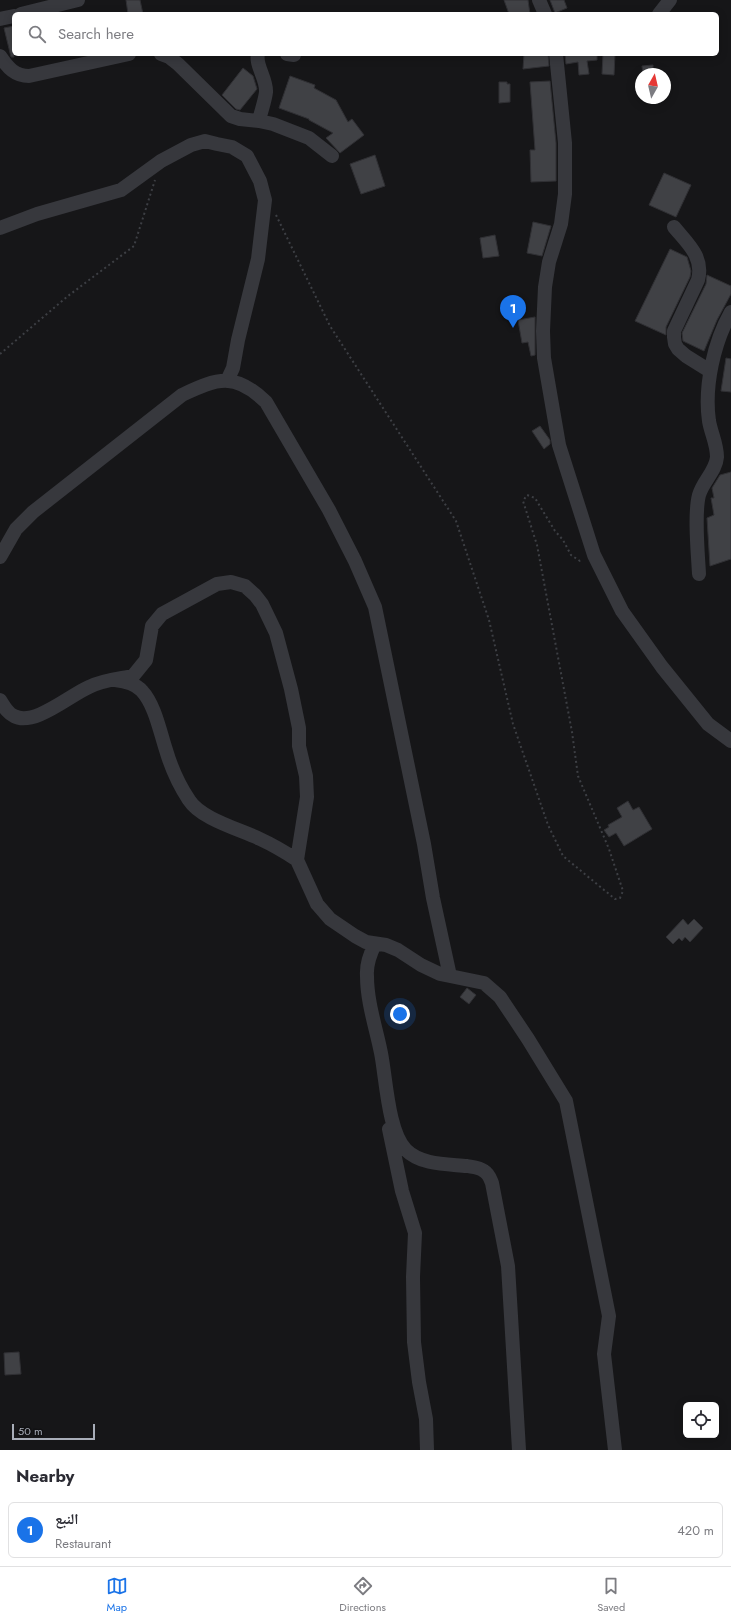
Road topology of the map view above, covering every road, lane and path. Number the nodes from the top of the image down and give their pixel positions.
1 (78, 0) edge
2 (539, 0) edge
3 (670, 0) edge
4 (29, 12) edge
5 (544, 12) edge
6 (661, 12) edge
7 (12, 16) edge
8 (0, 19) edge
9 (0, 56) edge
10 (120, 56) edge
11 (166, 56) edge
12 (258, 56) edge
13 (556, 56) edge
14 (259, 121) junction
15 (332, 156) dead end
16 (161, 161) junction
17 (265, 200) junction
18 (674, 227) dead end
19 (0, 228) edge
20 (731, 312) edge
21 (0, 354) edge
22 (710, 372) junction
23 (227, 381) junction
24 (594, 555) junction
25 (0, 557) edge
26 (699, 574) dead end
27 (115, 680) junction
28 (0, 700) edge
29 (731, 741) edge
30 (297, 860) junction
31 (376, 944) junction
32 (450, 976) junction
33 (381, 1053) junction
34 (427, 1450) edge
35 (519, 1450) edge
36 (615, 1450) edge

1 - 4 street
2 - 5 street
3 - 6 street
7 - 8 street
9 - 10 street
11 - 14 street
12 - 14 street
13 - 24 street
14 - 15 street
16 - 17 street
16 - 19 street
16 - 21 path
17 - 23 street
17 - 24 path
18 - 22 street
20 - 22 street
22 - 26 street
23 - 25 street
23 - 32 street
24 - 29 street
27 - 28 street
27 - 30 street
27 - 30 street
30 - 31 street
31 - 32 street
31 - 33 street
32 - 36 street
33 - 34 street
33 - 35 street

